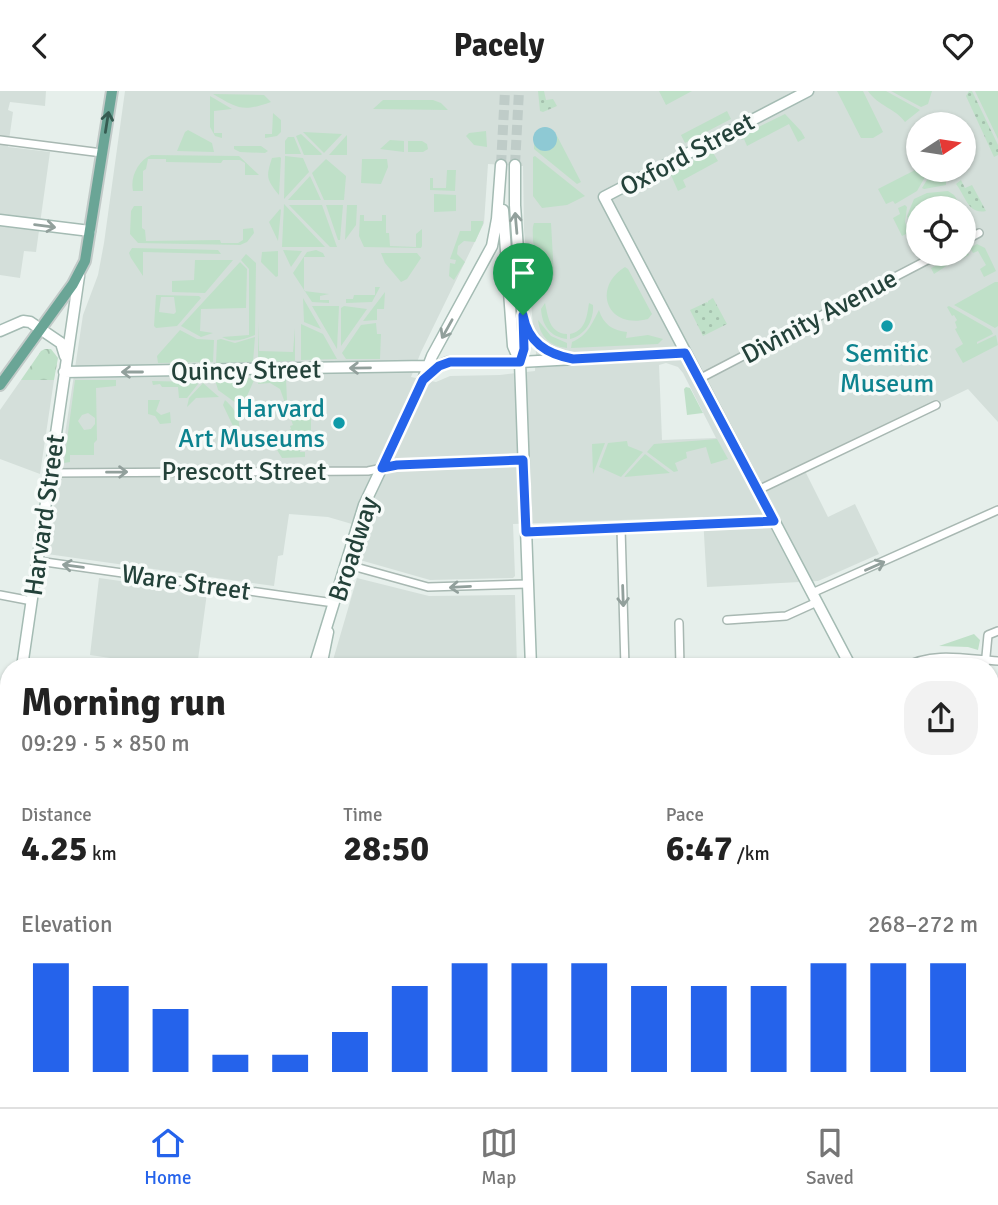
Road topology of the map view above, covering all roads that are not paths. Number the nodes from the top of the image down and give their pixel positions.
1 (112, 91) edge
2 (808, 91) edge
3 (0, 141) edge
4 (102, 153) junction
5 (515, 165) tunnel mouth
6 (0, 220) edge
7 (90, 231) junction
8 (979, 233) dead end
9 (976, 235) edge
10 (916, 266) edge
11 (79, 274) junction
12 (523, 315) junction
13 (40, 329) junction
14 (0, 331) edge
15 (685, 353) junction
16 (573, 359) junction
17 (520, 362) junction
18 (428, 366) junction
19 (65, 368) junction
20 (699, 379) junction
21 (423, 380) junction
22 (0, 385) edge
23 (936, 405) dead end
24 (523, 460) junction
25 (382, 468) junction
26 (49, 473) junction
27 (758, 490) junction
28 (998, 510) edge
29 (774, 521) junction
30 (621, 528) junction
31 (526, 532) junction
32 (38, 562) junction
33 (345, 564) junction
34 (528, 584) junction
35 (0, 595) edge
36 (814, 598) junction
37 (32, 601) junction
38 (334, 603) junction
39 (727, 620) dead end
40 (679, 623) dead end
41 (328, 625) junction
42 (998, 631) edge
43 (23, 658) edge
44 (316, 658) edge
45 (324, 658) edge
46 (531, 658) edge
47 (625, 658) edge
48 (680, 658) edge
49 (846, 658) edge
50 (928, 658) edge
51 (956, 658) edge
52 (986, 658) edge

4 -> 1 main road
2 - 15 main road, Oxford Street
3 - 4 street
4 - 7 main road
12 -> 5 main road
6 -> 7 main road
7 - 11 main road
8 - 9 street
10 - 20 street, Divinity Avenue
11 - 13 main road
11 - 19 main road, Harvard Street
12 - 16 main road
12 - 17 main road
13 - 14 main road
13 - 19 main road
13 - 22 main road
15 - 16 main road
15 - 20 main road
16 - 17 main road
17 -> 18 main road, Broadway
17 - 21 main road
17 - 24 main road
18 -> 19 main road, Quincy Street
18 - 21 main road, Broadway
19 - 26 main road, Harvard Street
20 - 27 main road
21 - 25 main road, Broadway
23 - 27 street
24 - 25 street, Prescott Street
24 - 31 main road
26 -> 25 street, Prescott Street
25 - 33 main road, Broadway
26 - 32 main road, Harvard Street
27 - 29 main road
36 -> 28 street
29 - 30 street
29 - 36 main road
30 - 31 street
30 -> 47 street
31 - 34 main road
32 - 37 main road, Harvard Street
38 -> 32 street, Ware Street
34 -> 33 street
33 - 38 main road, Broadway
34 - 46 main road
35 - 37 street
36 - 39 street
36 - 49 main road
37 - 43 main road, Harvard Street
38 - 41 main road, Broadway
40 - 48 street
41 - 44 main road, Broadway
41 - 45 main road, Broadway
42 - 52 street
50 - 51 street

